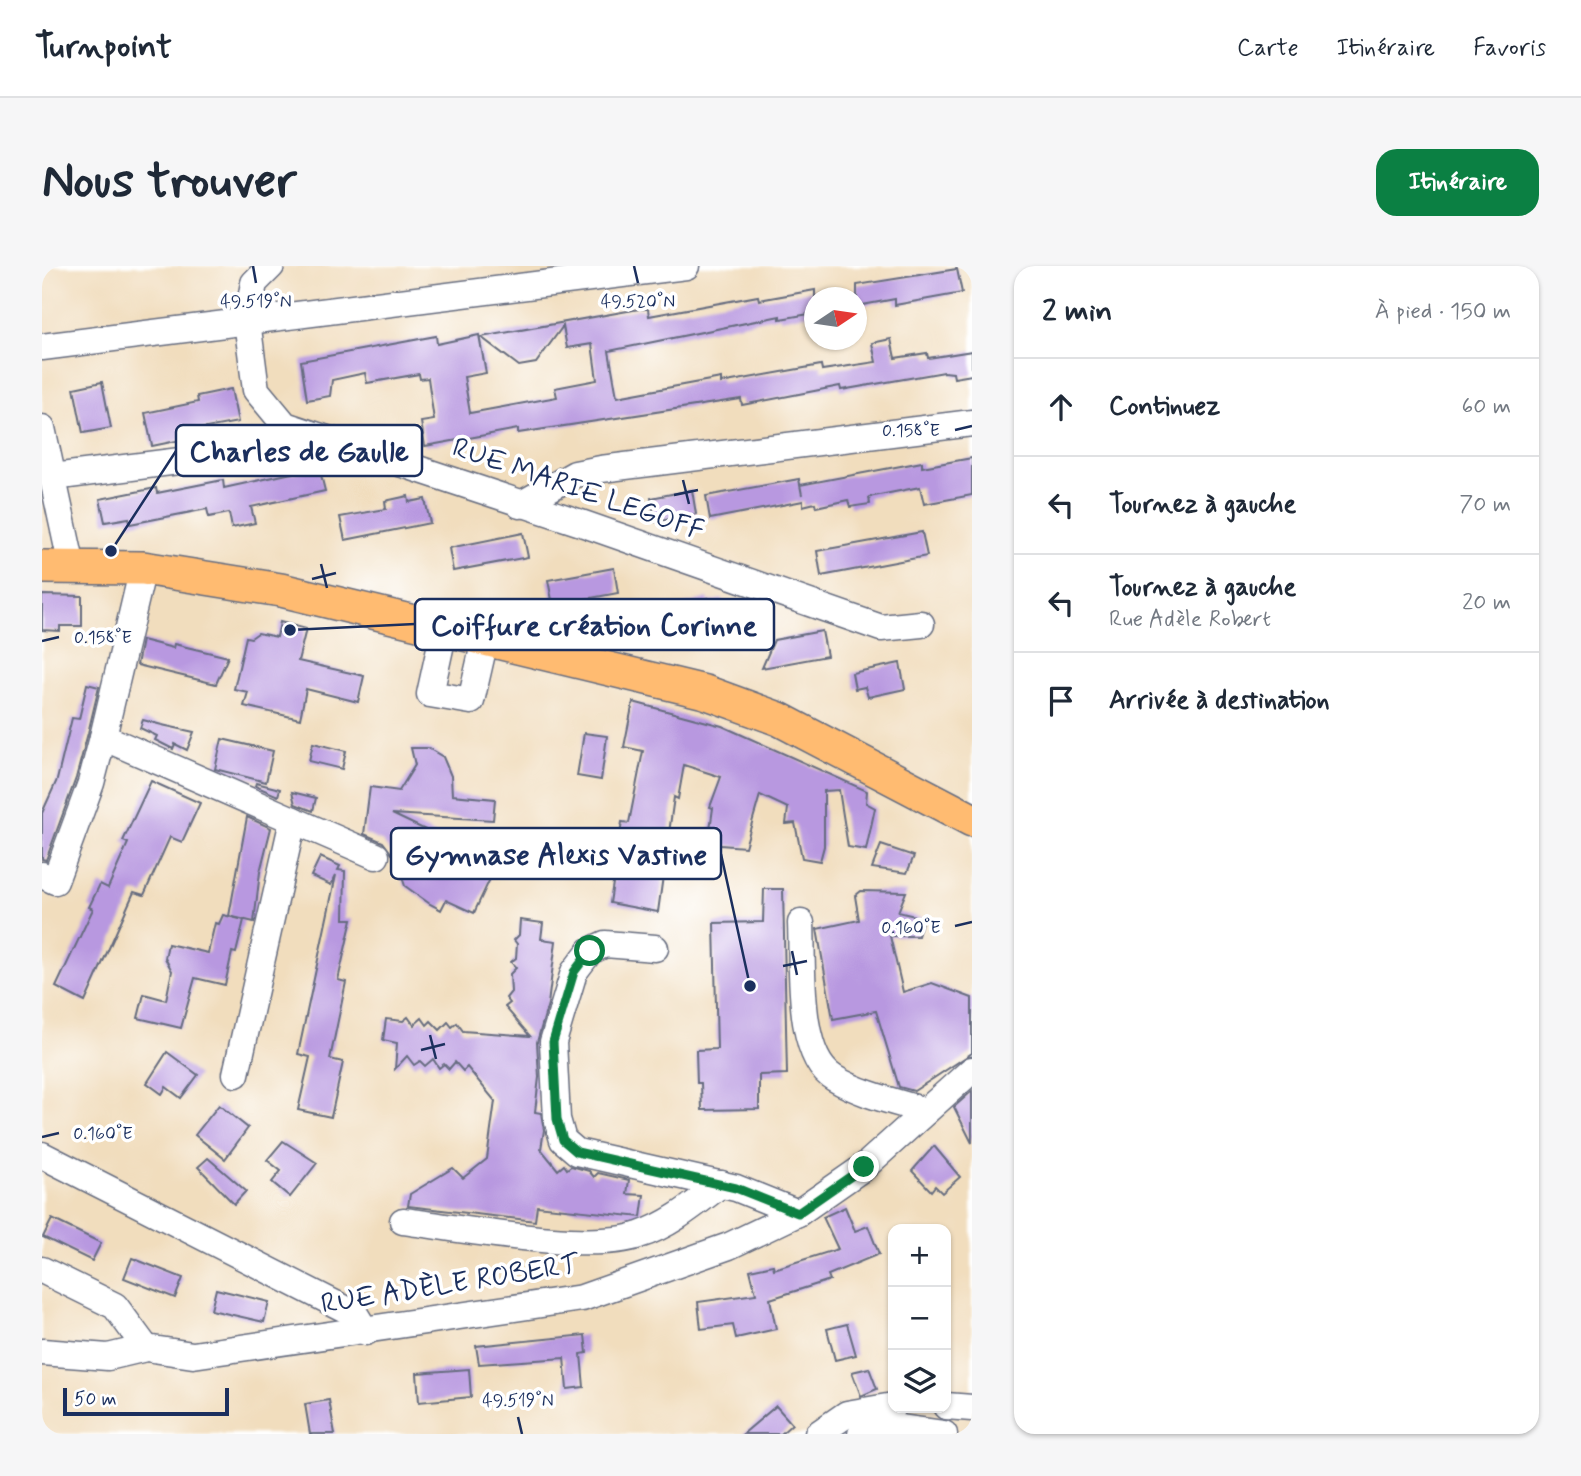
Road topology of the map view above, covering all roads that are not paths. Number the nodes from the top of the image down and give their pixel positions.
1 (271, 266) edge
2 (686, 266) edge
3 (247, 321) junction
4 (42, 347) edge
5 (972, 422) edge
6 (42, 428) edge
7 (336, 442) junction
8 (53, 477) junction
9 (520, 505) junction
10 (57, 567) edge
11 (144, 568) junction
12 (921, 624) dead end
13 (444, 630) junction
14 (485, 640) junction
15 (103, 737) junction
16 (293, 820) junction
17 (972, 820) edge
18 (376, 856) dead end
19 (42, 875) edge
20 (801, 923) dead end
21 (655, 948) dead end
22 (972, 1070) edge
23 (236, 1074) dead end
24 (926, 1111) junction
25 (42, 1155) edge
26 (721, 1184) junction
27 (798, 1213) junction
28 (403, 1221) dead end
29 (42, 1270) edge
30 (366, 1332) junction
31 (146, 1348) junction
32 (42, 1352) edge
33 (951, 1406) edge
34 (888, 1407) edge
35 (972, 1408) edge
36 (818, 1434) edge
37 (861, 1434) edge
38 (944, 1434) edge

1 - 3 street, RUE MARIE LEGOFF
2 - 3 street
3 - 4 street
3 - 7 street, RUE MARIE LEGOFF
5 - 9 street
6 - 8 street
7 - 8 street
7 - 9 street, RUE MARIE LEGOFF
8 - 10 street
9 - 12 street, RUE MARIE LEGOFF
10 - 11 main road
11 - 13 main road
11 - 15 street
13 - 14 main road
13 - 14 street
14 - 17 main road
15 - 16 street
15 - 19 street
16 - 18 street
16 - 23 street
20 - 24 street
21 - 26 street
22 - 24 street, RUE ADÈLE ROBERT
24 - 27 street, RUE ADÈLE ROBERT
25 - 30 street
26 - 27 street
26 - 28 street
27 - 30 street, RUE ADÈLE ROBERT
29 - 31 street
30 - 31 street, RUE ADÈLE ROBERT
31 - 32 street, RUE ADÈLE ROBERT
33 - 35 street
34 - 36 street
37 - 38 street

